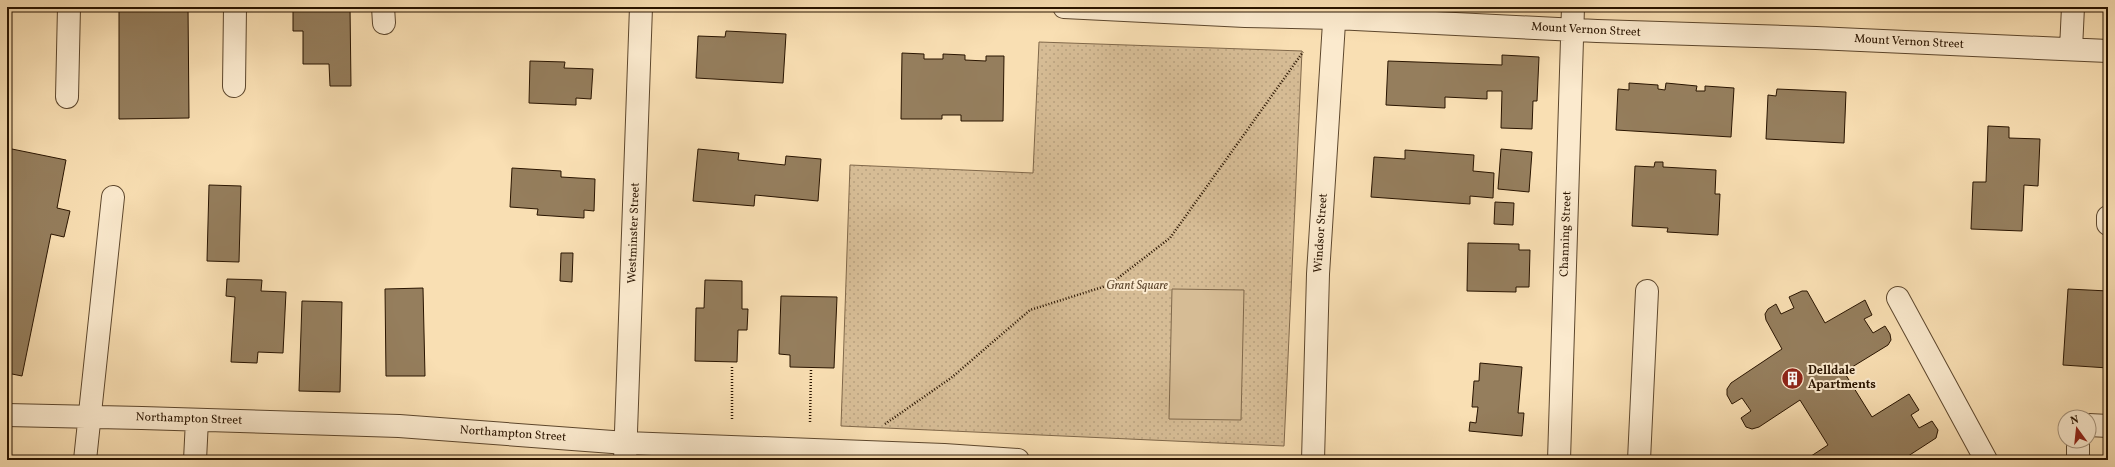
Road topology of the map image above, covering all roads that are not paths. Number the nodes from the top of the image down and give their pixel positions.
1 (69, 7) edge
2 (234, 7) edge
3 (641, 7) edge
4 (1064, 7) edge
5 (1573, 7) edge
6 (2073, 7) edge
7 (1335, 12) edge
8 (1573, 29) junction
9 (2070, 49) junction
10 (2108, 51) edge
11 (234, 86) dead end
12 (67, 97) dead end
13 (113, 197) dead end
14 (2108, 217) edge
15 (2108, 224) edge
16 (1647, 291) dead end
17 (1898, 298) dead end
18 (7, 416) edge
19 (88, 417) junction
20 (197, 420) junction
21 (2097, 425) edge
22 (2108, 426) edge
23 (2078, 449) edge
24 (626, 451) edge
25 (85, 460) edge
26 (195, 460) edge
27 (1018, 460) edge
28 (1313, 460) edge
29 (1559, 460) edge
30 (1639, 460) edge
31 (1986, 460) edge
32 (2078, 460) edge

1 - 12 street
2 - 11 street
3 - 24 street, Westminster Street
4 - 7 street, Mount Vernon Street
5 - 8 street, Channing Street
6 - 9 street
7 - 8 street, Mount Vernon Street
7 - 28 street, Windsor Street
8 - 9 street, Mount Vernon Street
8 - 29 street, Channing Street
9 - 10 street, Mount Vernon Street
13 - 19 street
14 - 15 street
16 - 30 street
17 - 31 street
18 - 19 street, Northampton Street
19 - 20 street, Northampton Street
19 - 25 street
20 - 24 street, Northampton Street
20 - 26 street
21 - 22 street
23 - 32 street
24 - 27 street, Northampton Street

